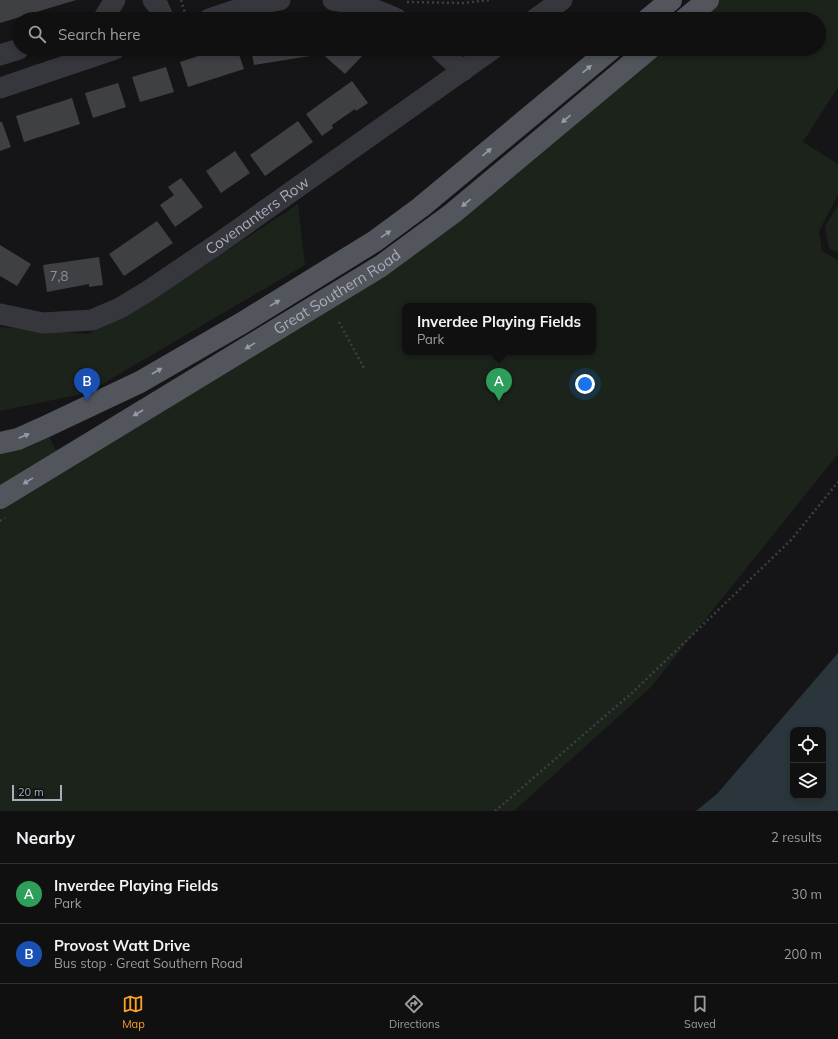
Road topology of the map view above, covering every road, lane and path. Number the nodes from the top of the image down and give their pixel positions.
1 (115, 0) edge
2 (153, 0) edge
3 (181, 0) edge
4 (280, 0) edge
5 (333, 0) edge
6 (492, 0) edge
7 (562, 0) edge
8 (670, 0) edge
9 (708, 0) edge
10 (107, 12) edge
11 (161, 12) edge
12 (185, 12) edge
13 (230, 12) edge
14 (378, 12) edge
15 (393, 12) edge
16 (545, 12) edge
17 (656, 12) edge
18 (693, 12) edge
19 (12, 51) edge
20 (0, 55) edge
21 (94, 56) edge
22 (446, 56) edge
23 (483, 56) edge
24 (604, 56) edge
25 (641, 56) edge
26 (462, 71) junction
27 (0, 88) edge
28 (0, 314) edge
29 (339, 322) dead end
30 (365, 370) dead end
31 (0, 443) edge
32 (838, 482) edge
33 (0, 498) edge
34 (495, 811) edge

1 - 10 street
2 - 11 street
3 - 12 path
4 - 13 street
5 - 14 street
6 - 15 path
7 - 16 street
8 - 17 main road
9 - 18 main road
19 - 20 street
21 - 27 street
22 - 26 street
23 - 26 street, Covenanters Row
31 -> 24 main road, Great Southern Road
25 -> 33 main road, Great Southern Road
26 - 28 street, Covenanters Row
29 - 30 path
32 - 34 path

